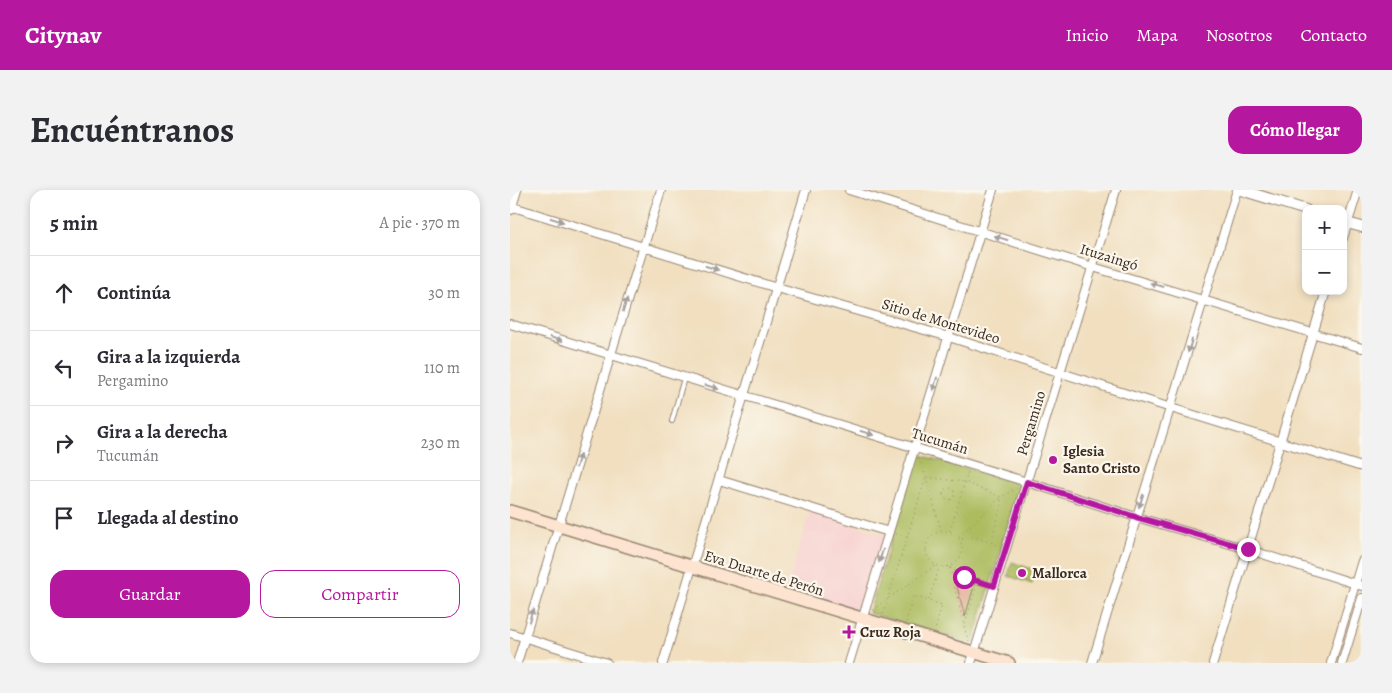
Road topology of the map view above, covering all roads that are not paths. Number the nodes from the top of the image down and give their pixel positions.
1 (517, 190) edge
2 (661, 190) edge
3 (806, 190) edge
4 (849, 190) edge
5 (993, 190) edge
6 (1116, 190) edge
7 (1237, 190) edge
8 (1241, 190) edge
9 (1358, 190) edge
10 (510, 208) edge
11 (1302, 209) edge
12 (1347, 219) edge
13 (1347, 222) edge
14 (1362, 227) edge
15 (981, 232) junction
16 (644, 246) junction
17 (1093, 267) junction
18 (777, 288) junction
19 (1325, 295) edge
20 (1204, 299) junction
21 (510, 324) edge
22 (1312, 333) junction
23 (949, 337) junction
24 (1362, 348) edge
25 (610, 356) junction
26 (1061, 373) junction
27 (684, 378) junction
28 (744, 396) junction
29 (1171, 408) junction
30 (672, 421) dead end
31 (1280, 442) junction
32 (915, 448) junction
33 (1362, 467) edge
34 (720, 480) junction
35 (1027, 482) junction
36 (510, 511) edge
37 (1136, 517) junction
38 (559, 526) junction
39 (889, 532) junction
40 (1248, 549) junction
41 (1362, 561) edge
42 (692, 566) junction
43 (1359, 584) edge
44 (1362, 598) edge
45 (862, 619) junction
46 (510, 633) edge
47 (525, 638) junction
48 (973, 657) edge
49 (517, 663) edge
50 (607, 663) edge
51 (663, 663) edge
52 (849, 663) edge
53 (1010, 663) edge
54 (1092, 663) edge
55 (1213, 663) edge
56 (1331, 663) edge
57 (1342, 663) edge

1 - 10 street
2 - 16 street
3 - 18 street
4 - 15 street, Ituzaingó
5 - 15 street
6 - 17 street, Pergamino
7 - 20 street
8 - 11 street
9 - 12 street
10 -> 16 street, Sitio de Montevideo
13 - 14 street
17 -> 15 street, Ituzaingó
15 - 23 street
16 -> 18 street, Sitio de Montevideo
25 -> 16 street
20 -> 17 street, Ituzaingó
17 - 26 street, Pergamino
18 - 23 street, Sitio de Montevideo
18 - 28 street
19 - 22 street
20 - 22 street, Ituzaingó
20 -> 29 street
21 -> 25 street, Tucumán
22 - 24 street, Ituzaingó
22 - 31 street
23 - 26 street, Sitio de Montevideo
23 -> 32 street
25 - 27 street, Tucumán
38 -> 25 street
26 - 29 street, Sitio de Montevideo
26 - 35 street, Pergamino
27 -> 28 street, Tucumán
27 - 30 lane
28 -> 32 street, Tucumán
28 - 34 street
29 - 31 street, Sitio de Montevideo
29 -> 37 street
31 - 33 street, Sitio de Montevideo
31 - 40 street
32 - 35 street, Tucumán
32 - 39 street
34 - 39 street
34 - 42 street
35 - 37 street, Tucumán
35 - 48 street, Pergamino
36 - 38 main road, Eva Duarte de Perón
37 - 40 street, Tucumán
37 - 54 street
38 - 42 main road, Eva Duarte de Perón
47 -> 38 street
39 -> 45 street
40 - 43 street, Tucumán
40 - 55 street
41 - 43 street
42 - 45 main road, Eva Duarte de Perón
42 - 51 street
43 - 56 street
44 - 57 street
45 - 48 main road, Eva Duarte de Perón
45 - 52 street
46 - 47 street
47 - 49 street
47 - 50 street
48 - 53 main road, Eva Duarte de Perón

